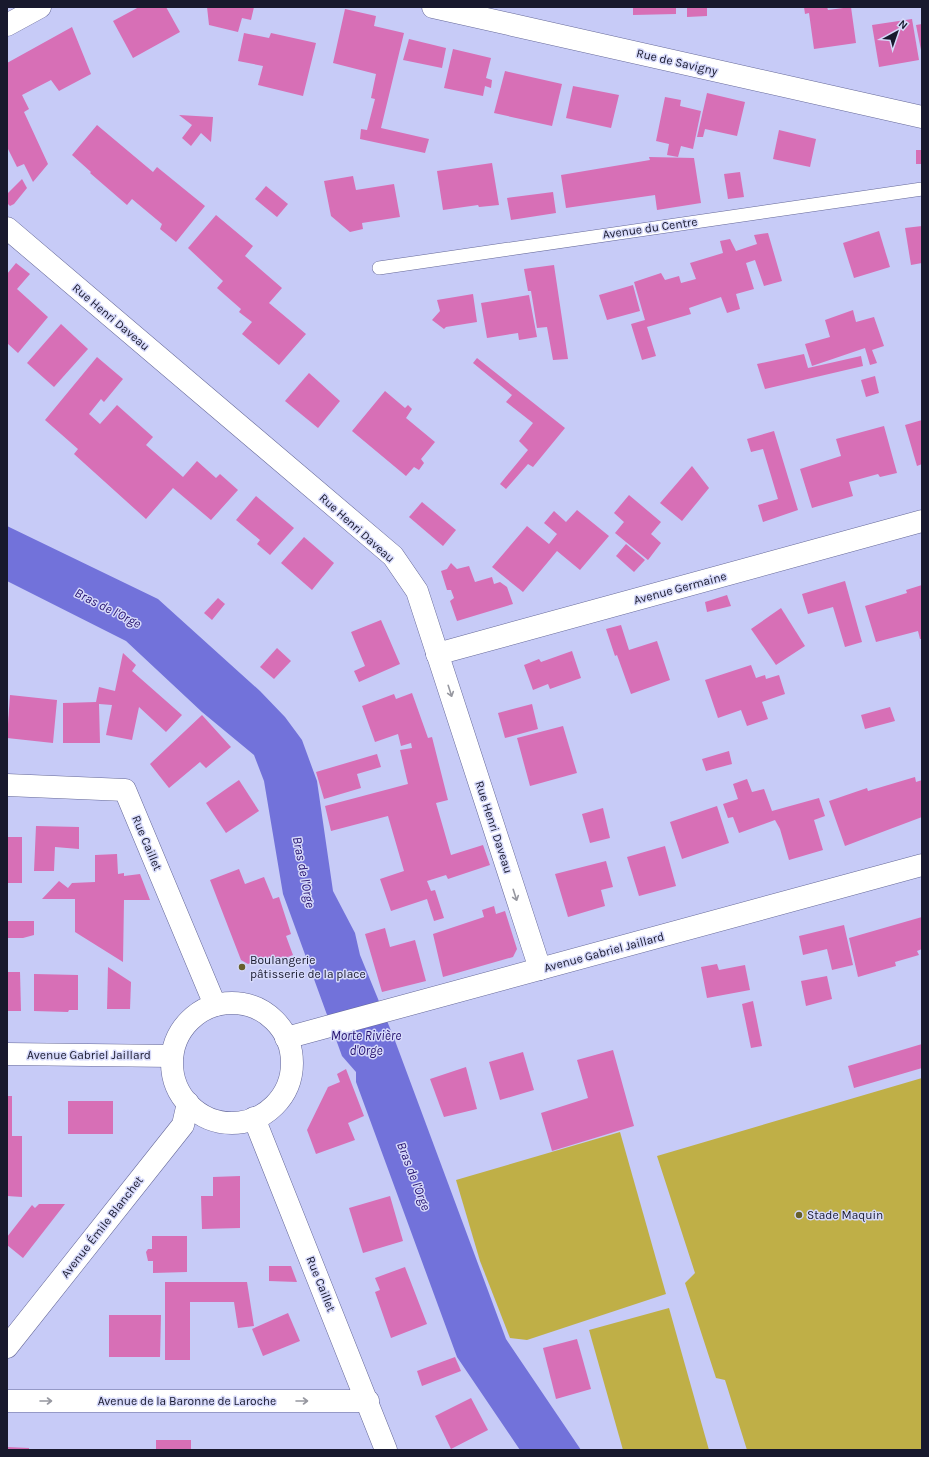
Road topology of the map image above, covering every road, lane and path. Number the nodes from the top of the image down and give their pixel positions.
1 (40, 7) edge
2 (433, 7) edge
3 (7, 25) edge
4 (922, 117) edge
5 (922, 189) edge
6 (7, 228) edge
7 (379, 268) dead end
8 (922, 521) edge
9 (438, 654) junction
10 (7, 785) edge
11 (922, 865) edge
12 (540, 969) junction
13 (215, 1005) junction
14 (286, 1038) junction
15 (7, 1054) edge
16 (172, 1056) junction
17 (188, 1103) junction
18 (254, 1118) junction
19 (7, 1347) edge
20 (7, 1401) edge
21 (368, 1401) junction
22 (386, 1450) edge

1 - 3 street
2 - 4 street, Rue de Savigny
5 - 7 lane, Avenue du Centre
6 - 9 street, Rue Henri Daveau
8 - 9 street, Avenue Germaine
9 -> 12 street, Rue Henri Daveau
10 - 13 street, Rue Caillet
11 - 12 street, Avenue Gabriel Jaillard
12 - 14 street, Avenue Gabriel Jaillard
13 - 14 street
13 - 16 street
14 - 18 street
15 - 16 street, Avenue Gabriel Jaillard
16 - 17 street
17 - 18 street
17 - 19 street, Avenue Émile Blanchet
18 - 21 street, Rue Caillet
20 -> 21 street, Avenue de la Baronne de Laroche
21 - 22 street, Rue Caillet

